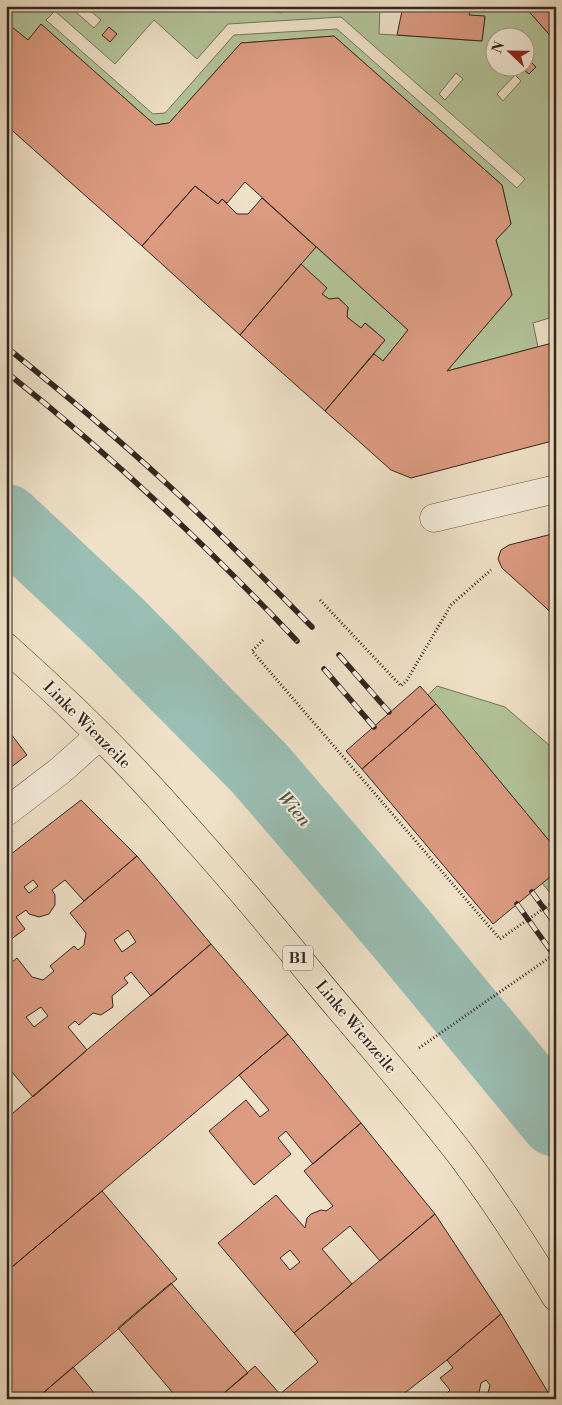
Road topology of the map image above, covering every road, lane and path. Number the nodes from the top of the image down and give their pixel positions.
1 (556, 489) edge
2 (434, 518) dead end
3 (491, 570) dead end
4 (320, 600) dead end
5 (263, 640) dead end
6 (6, 647) edge
7 (99, 736) junction
8 (6, 812) edge
9 (556, 900) edge
10 (556, 953) edge
11 (418, 1048) dead end
12 (556, 1297) edge

1 - 2 street
3 - 4 path
5 - 9 path, bridge
6 - 7 main road, Linke Wienzeile / B1
7 - 8 street
7 - 12 main road, Linke Wienzeile / B1
10 - 11 path, bridge

